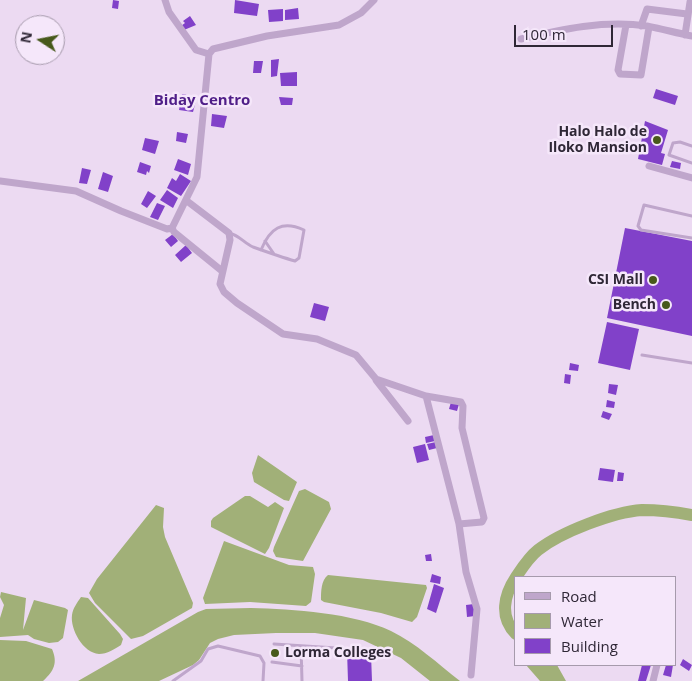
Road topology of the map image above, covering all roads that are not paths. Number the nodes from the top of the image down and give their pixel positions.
1 (165, 0) edge
2 (374, 0) edge
3 (690, 2) dead end
4 (687, 14) junction
5 (626, 24) junction
6 (645, 26) junction
7 (688, 36) edge
8 (521, 40) dead end
9 (209, 54) junction
10 (692, 146) edge
11 (692, 163) edge
12 (649, 166) dead end
13 (692, 178) edge
14 (0, 180) edge
15 (187, 201) junction
16 (692, 216) edge
17 (172, 228) junction
18 (228, 233) junction
19 (692, 238) edge
20 (265, 240) junction
21 (261, 250) junction
22 (274, 254) junction
23 (222, 271) junction
24 (642, 355) dead end
25 (692, 363) edge
26 (376, 379) junction
27 (426, 396) junction
28 (408, 420) dead end
29 (459, 524) junction
30 (274, 644) dead end
31 (302, 646) junction
32 (336, 648) dead end
33 (272, 662) dead end
34 (302, 666) junction
35 (657, 666) edge
36 (471, 675) dead end
37 (173, 681) edge
38 (263, 681) edge
39 (302, 681) edge
40 (653, 681) edge

1 - 9 street
2 - 9 street
3 - 4 street
4 - 6 street
4 - 7 street
5 - 6 street
5 - 6 street
5 - 8 street
6 - 7 street
9 - 15 street
10 - 11 lane
12 - 13 street
14 - 17 street
15 - 17 street
15 - 18 street
16 - 19 lane
17 - 23 street
18 - 21 lane
18 - 23 street
20 - 21 lane
20 - 22 lane
20 - 22 lane
21 - 22 lane
23 - 26 street
24 - 25 lane
26 - 27 street
26 - 28 street
27 - 29 street
27 - 29 street
29 - 36 street
30 - 31 lane
31 - 32 lane
31 - 34 lane
33 - 34 lane
34 - 39 lane
35 - 40 street
37 - 38 lane

